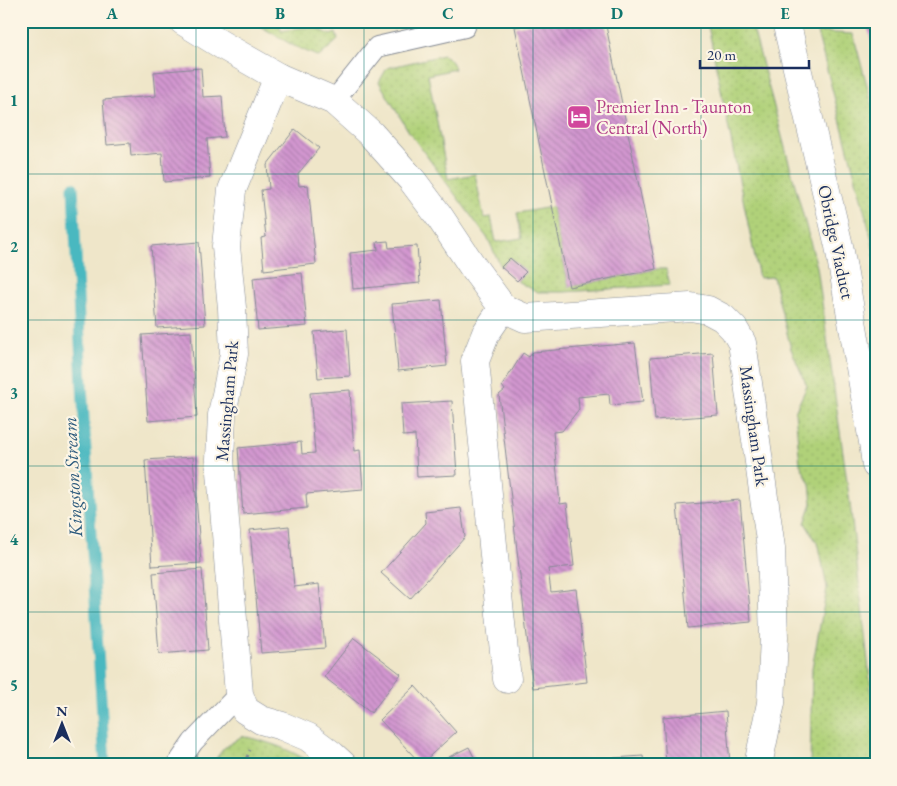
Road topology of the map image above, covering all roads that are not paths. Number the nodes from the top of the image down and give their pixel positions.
1 (184, 21) edge
2 (786, 21) edge
3 (465, 27) dead end
4 (278, 77) junction
5 (334, 102) junction
6 (503, 308) junction
7 (876, 465) edge
8 (508, 679) dead end
9 (239, 694) junction
10 (177, 765) edge
11 (343, 765) edge
12 (758, 765) edge

1 - 4 street
2 - 7 street, Obridge Viaduct
3 - 5 lane
4 - 5 street
4 - 9 street, Massingham Park
5 - 6 street
6 - 8 street
6 - 12 street, Massingham Park
9 - 10 lane
9 - 11 street, Massingham Park

